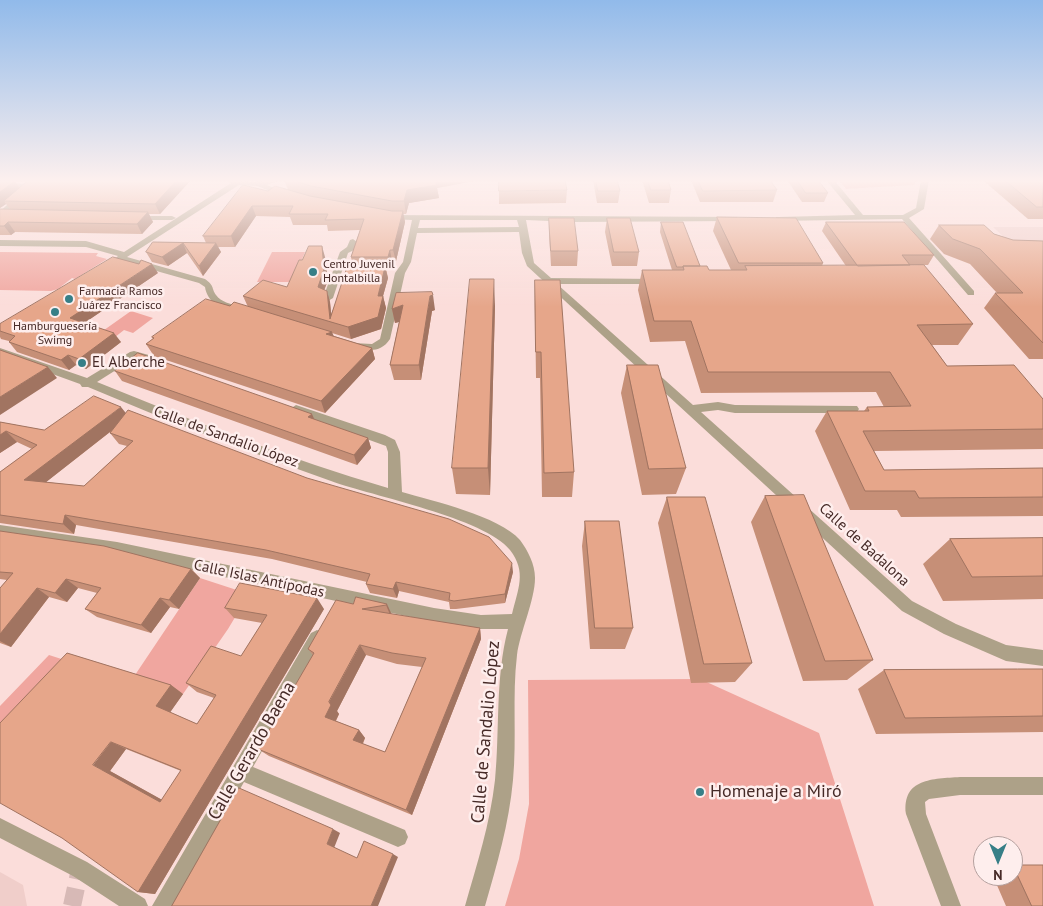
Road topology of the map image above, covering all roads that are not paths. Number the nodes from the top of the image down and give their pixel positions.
1 (173, 222) edge
2 (415, 222) edge
3 (492, 222) edge
4 (530, 222) edge
5 (909, 222) edge
6 (522, 224) junction
7 (414, 231) junction
8 (353, 242) dead end
9 (0, 243) edge
10 (119, 259) junction
11 (549, 281) junction
12 (663, 281) edge
13 (971, 293) dead end
14 (328, 298) edge
15 (246, 312) edge
16 (347, 342) edge
17 (0, 351) edge
18 (162, 363) edge
19 (86, 384) junction
20 (281, 404) edge
21 (691, 409) junction
22 (853, 409) edge
23 (395, 495) junction
24 (0, 531) edge
25 (341, 597) junction
26 (518, 621) junction
27 (1043, 658) edge
28 (240, 771) junction
29 (1043, 786) edge
30 (0, 828) edge
31 (398, 837) dead end
32 (138, 906) edge
33 (162, 906) edge
34 (475, 906) edge
35 (951, 906) edge

1 - 10 street
2 - 7 street
3 - 6 street
4 - 6 street
5 - 13 street
6 - 7 street
6 - 11 street, Calle de Badalona
7 - 16 street
8 - 14 street
9 - 10 street
10 - 15 street
11 - 12 street
11 - 21 street, Calle de Badalona
17 - 19 street, Calle de Sandalio López
18 - 19 street
19 - 23 street, Calle de Sandalio López
20 - 23 street
21 - 22 street
21 - 27 street, Calle de Badalona
23 - 26 street, Calle de Sandalio López
24 - 25 street, Calle Islas Antípodas
25 - 26 street, Calle Islas Antípodas
25 - 28 street, Calle Gerardo Baena
26 - 34 street, Calle de Sandalio López
28 - 31 street
28 - 33 street, Calle Gerardo Baena
29 - 35 street
30 - 32 street

